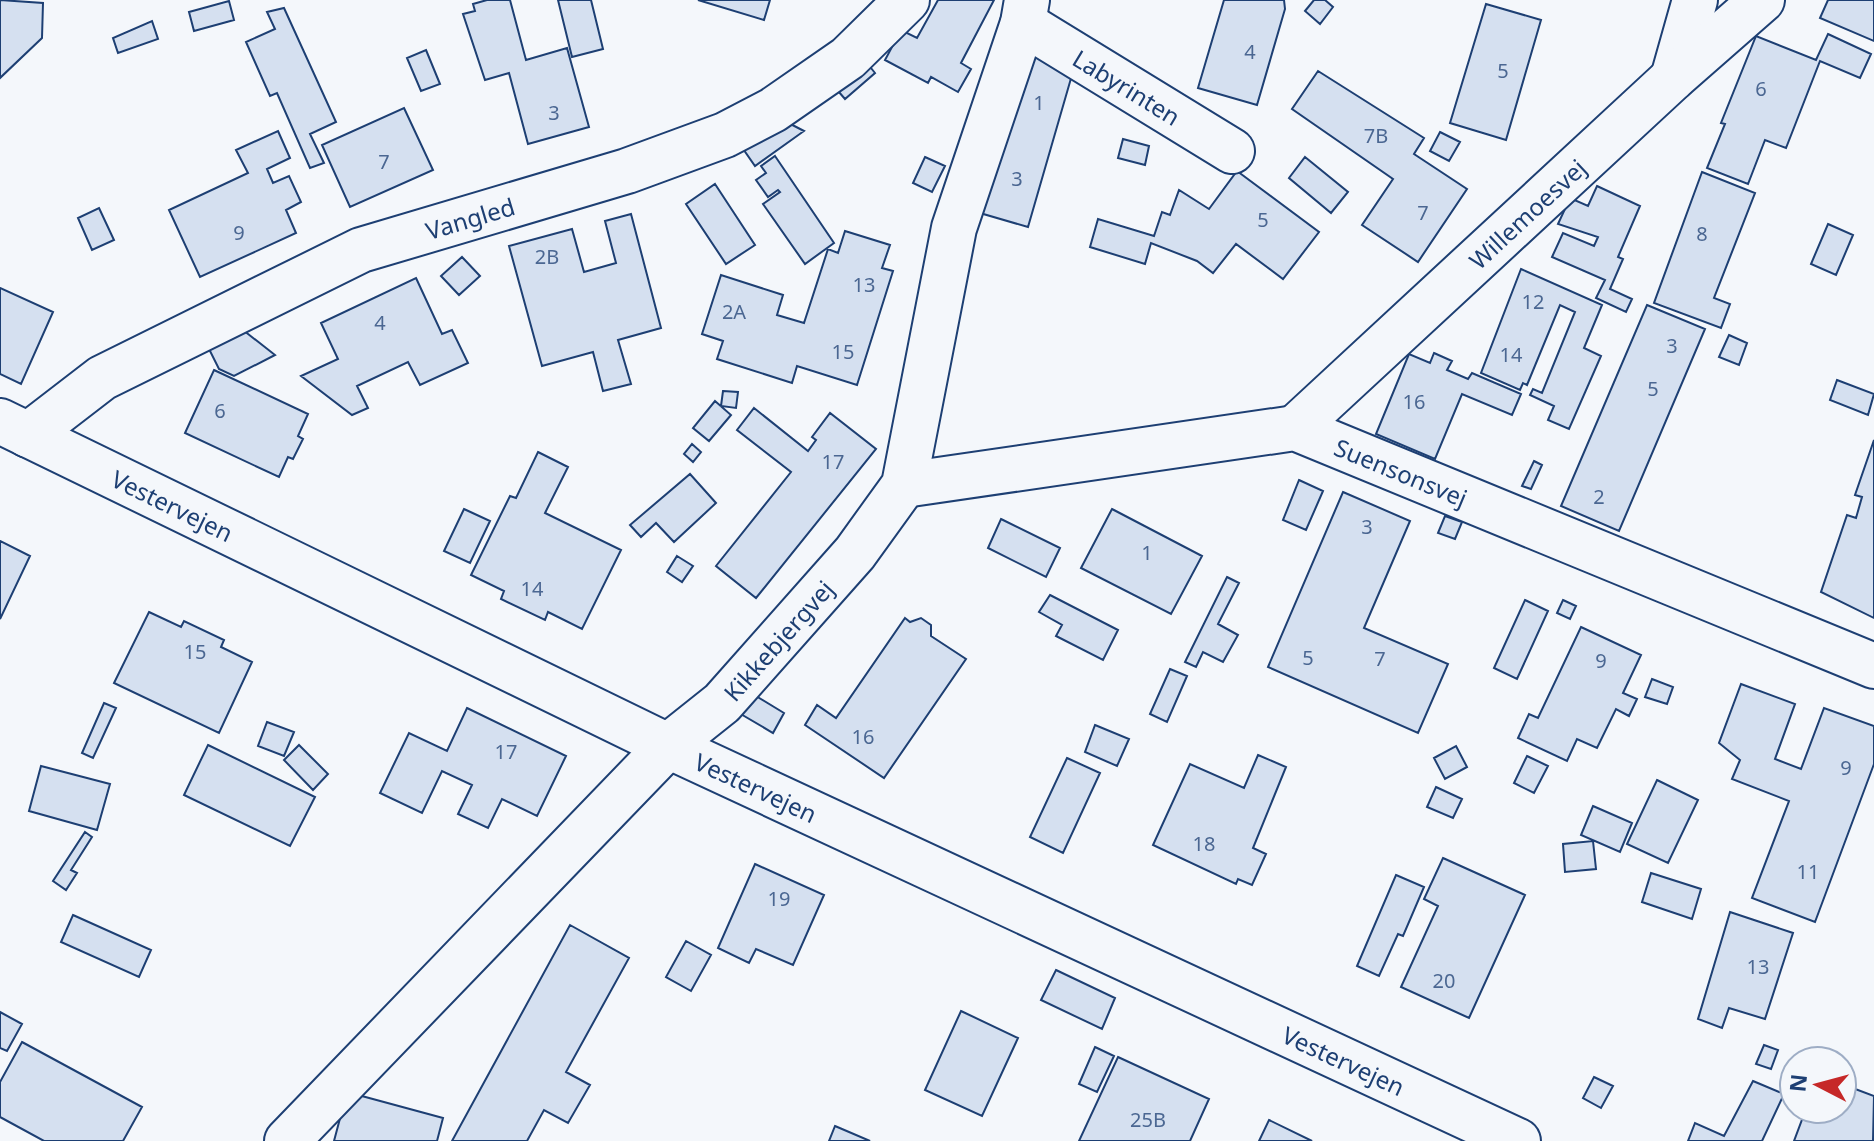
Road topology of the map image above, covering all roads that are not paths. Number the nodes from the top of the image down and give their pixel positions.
1 (907, 0) edge
2 (1695, 0) edge
3 (1762, 0) edge
4 (1025, 12) edge
5 (1673, 78) junction
6 (1232, 151) dead end
7 (14, 428) edge
8 (1295, 428) junction
9 (904, 485) junction
10 (1874, 666) edge
11 (668, 746) junction
12 (287, 1141) edge
13 (1518, 1141) edge

1 - 7 street, Vangled
2 - 5 street
3 - 5 street, Willemoesvej
4 - 6 street, Labyrinten
4 - 9 street, Kikkebjergvej
5 - 8 street, Willemoesvej
7 - 11 street, Vestervejen
8 - 9 street
8 - 10 street, Suensonsvej
9 - 11 street, Kikkebjergvej
11 - 12 street, Kikkebjergvej
11 - 13 street, Vestervejen

